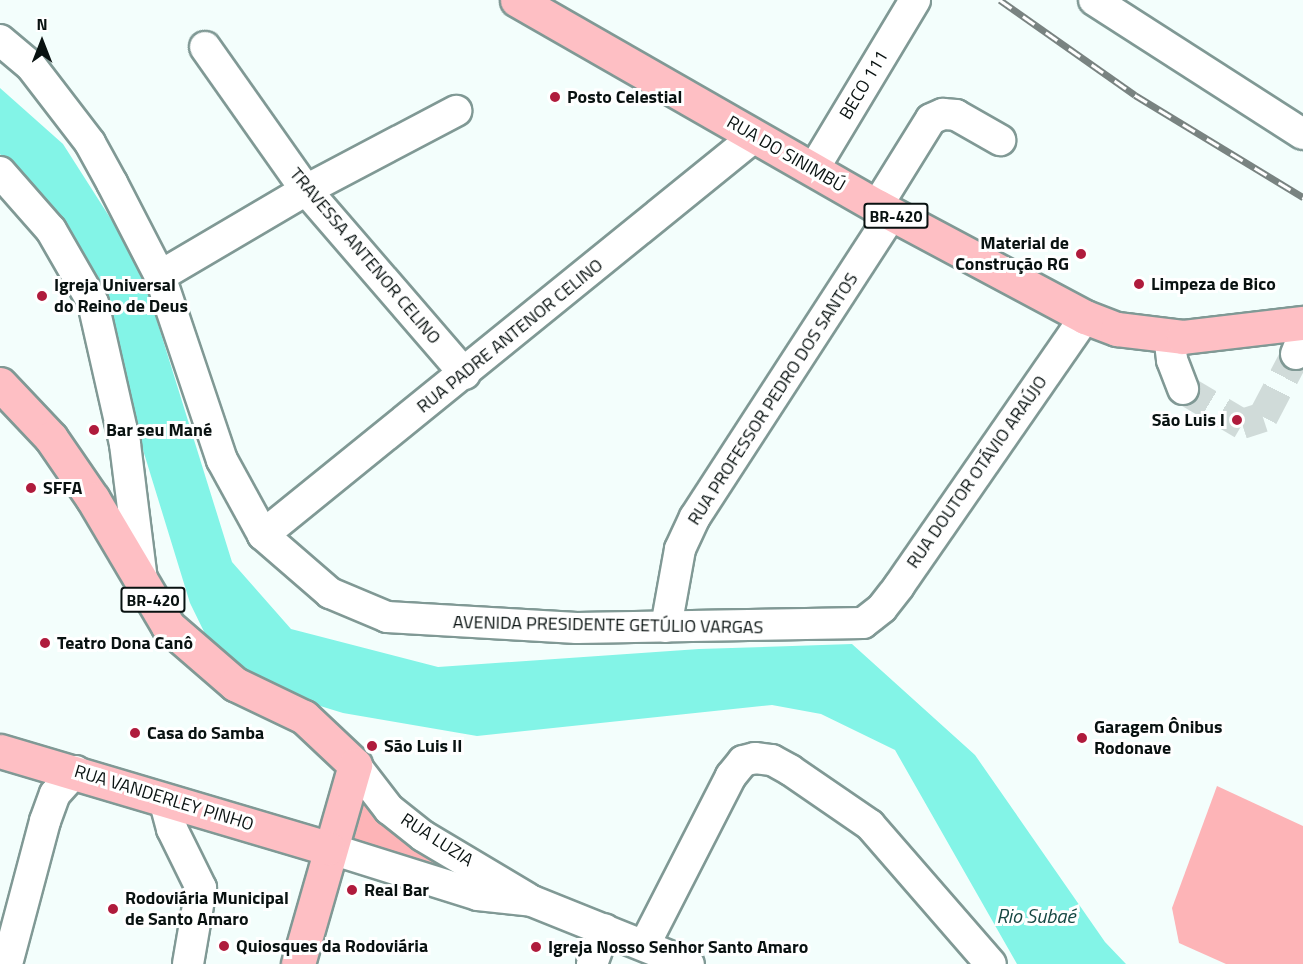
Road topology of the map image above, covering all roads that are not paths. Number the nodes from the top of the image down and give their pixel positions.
1 (517, 0) edge
2 (915, 0) edge
3 (1094, 0) edge
4 (0, 40) edge
5 (206, 47) dead end
6 (456, 111) dead end
7 (1303, 134) edge
8 (755, 136) junction
9 (1000, 140) dead end
10 (813, 170) junction
11 (0, 172) edge
12 (306, 190) junction
13 (884, 210) junction
14 (160, 276) junction
15 (1085, 317) junction
16 (1169, 335) junction
17 (1301, 338) edge
18 (465, 374) junction
19 (0, 384) edge
20 (1183, 389) tunnel mouth
21 (263, 535) junction
22 (142, 581) junction
23 (863, 623) joint
24 (666, 627) junction
25 (0, 751) edge
26 (355, 765) junction
27 (76, 771) junction
28 (164, 799) junction
29 (328, 848) junction
30 (532, 901) junction
31 (605, 929) junction
32 (645, 944) junction
33 (7, 964) edge
34 (188, 964) edge
35 (298, 964) edge
36 (592, 964) edge
37 (689, 964) edge
38 (991, 964) edge

1 - 8 main road, RUA DO SINIMBÚ / BR-420
2 - 10 street, BECO 111
3 - 7 street
4 - 14 street, AVENIDA PRESIDENTE GETÚLIO VARGAS
5 - 12 street, TRAVESSA ANTENOR CELINO
6 - 12 street
8 - 10 main road, RUA DO SINIMBÚ / BR-420
8 - 18 street, RUA PADRE ANTENOR CELINO
9 - 13 street, RUA PROFESSOR PEDRO DOS SANTOS
10 - 13 main road, RUA DO SINIMBÚ / BR-420
11 - 22 street
12 - 14 street
12 - 18 street, TRAVESSA ANTENOR CELINO
13 - 15 main road, RUA DO SINIMBÚ / BR-420
13 - 24 street, RUA PROFESSOR PEDRO DOS SANTOS
14 - 21 street, AVENIDA PRESIDENTE GETÚLIO VARGAS
15 - 16 main road, RUA DO SINIMBÚ / BR-420
15 - 23 street, RUA DOUTOR OTÁVIO ARAÚJO
16 - 17 main road, RUA DO SINIMBÚ / BR-420
16 - 20 street
18 - 21 street, RUA PADRE ANTENOR CELINO
19 - 22 main road, BR-420
21 - 24 street, AVENIDA PRESIDENTE GETÚLIO VARGAS
22 - 26 main road, BR-420
23 - 24 street, AVENIDA PRESIDENTE GETÚLIO VARGAS
25 - 27 main road, RUA VANDERLEY PINHO
26 - 29 main road
26 - 30 street, RUA LUZIA
27 - 28 main road, RUA VANDERLEY PINHO
27 - 33 street
28 - 29 main road, RUA VANDERLEY PINHO
28 - 34 street
29 - 30 street, RUA LUZIA
29 - 35 main road
30 - 31 street, RUA LUZIA
31 - 32 street, RUA LUZIA
31 - 36 street
32 - 37 street, RUA LUZIA
32 - 38 street

